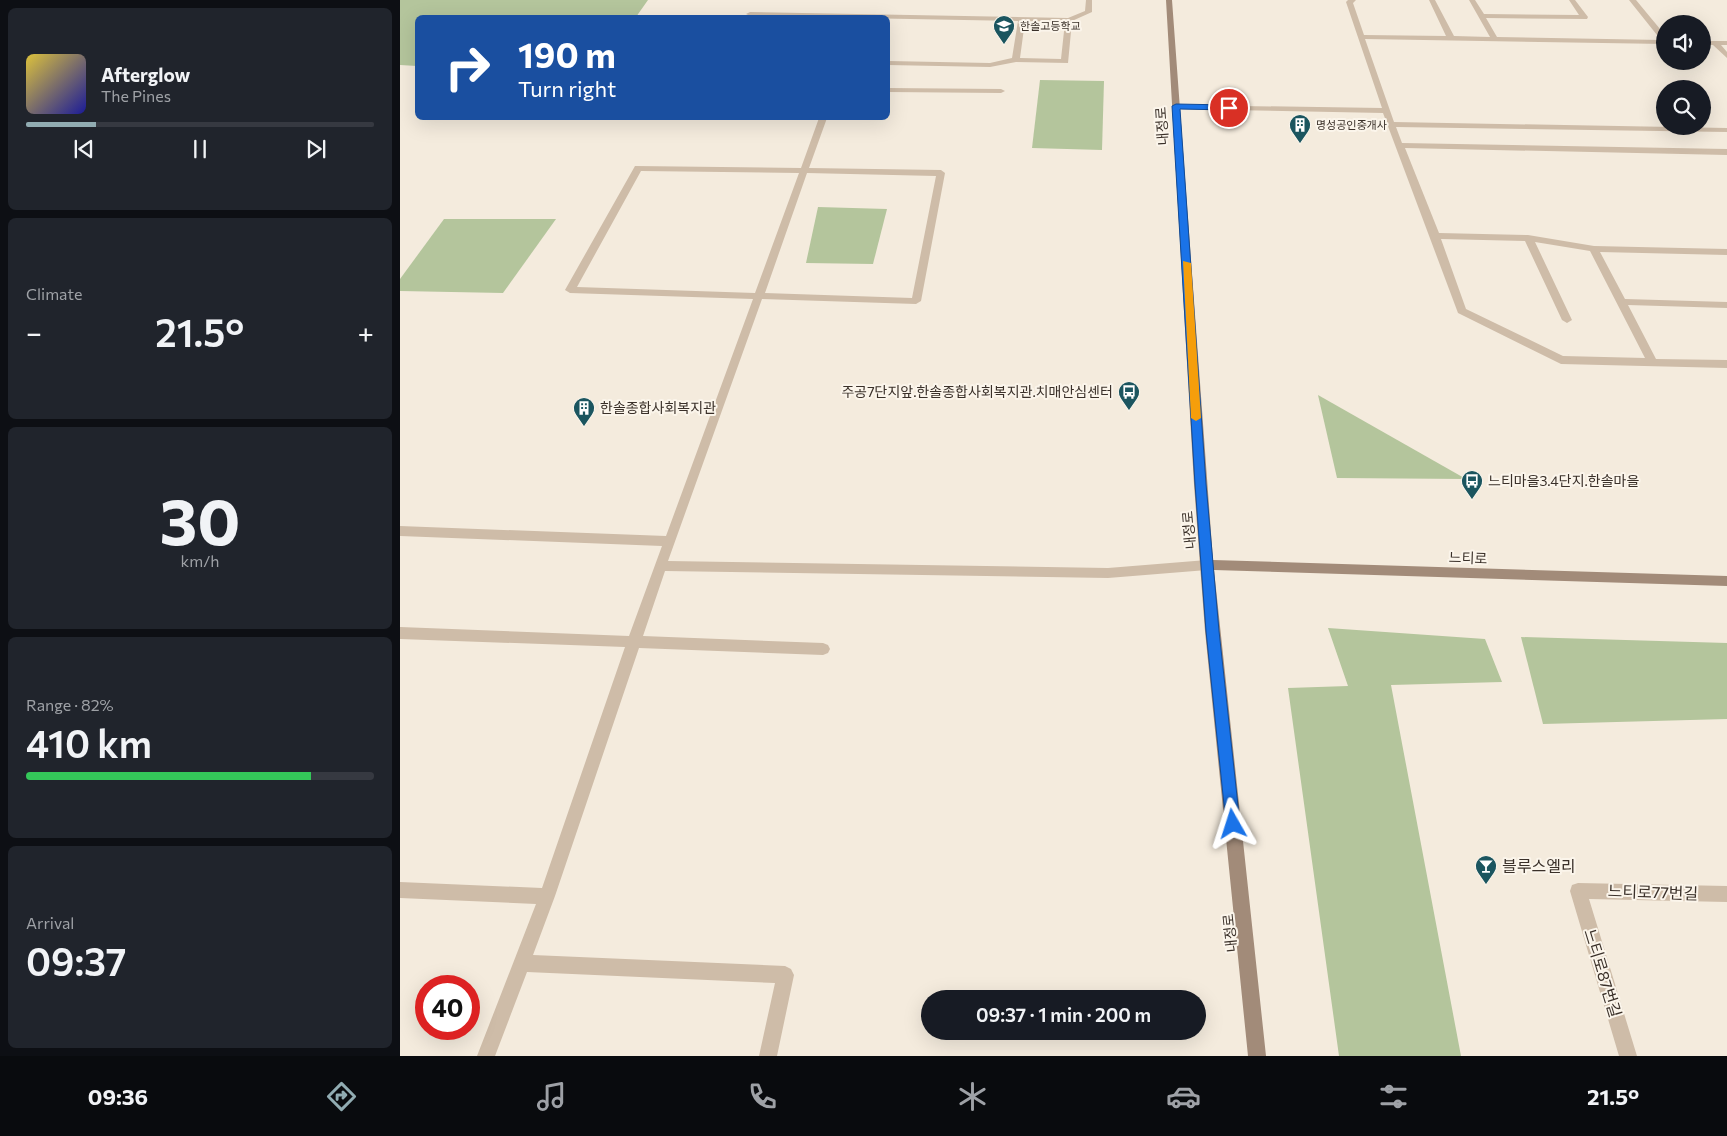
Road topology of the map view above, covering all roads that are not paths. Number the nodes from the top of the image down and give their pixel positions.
1 (1089, 0) edge
2 (1170, 0) edge
3 (1353, 0) edge
4 (1432, 0) edge
5 (1472, 0) edge
6 (1572, 0) edge
7 (1632, 0) edge
8 (750, 14) dead end
9 (804, 15) edge
10 (1481, 16) junction
11 (890, 17) edge
12 (1022, 19) junction
13 (1069, 20) junction
14 (1656, 30) edge
15 (1361, 37) junction
16 (1451, 38) junction
17 (1495, 39) junction
18 (1656, 41) edge
19 (1711, 43) edge
20 (1716, 43) junction
21 (1727, 43) edge
22 (1727, 56) edge
23 (1016, 60) junction
24 (890, 63) edge
25 (890, 90) edge
26 (1001, 91) dead end
27 (1176, 106) junction
28 (1386, 111) junction
29 (822, 120) edge
30 (1391, 124) junction
31 (1727, 130) edge
32 (1400, 145) junction
33 (1727, 152) edge
34 (804, 170) junction
35 (1435, 236) junction
36 (1528, 238) junction
37 (1594, 249) junction
38 (1727, 252) edge
39 (758, 297) junction
40 (1621, 302) junction
41 (1727, 305) edge
42 (1567, 320) dead end
43 (1652, 362) junction
44 (1727, 364) edge
45 (400, 531) edge
46 (670, 541) junction
47 (1208, 565) junction
48 (660, 566) junction
49 (1727, 581) edge
50 (400, 633) edge
51 (633, 643) junction
52 (823, 649) dead end
53 (400, 890) edge
54 (1578, 890) joint
55 (1727, 894) edge
56 (547, 896) junction
57 (521, 963) junction
58 (486, 1056) edge
59 (768, 1056) edge
60 (1256, 1056) edge
61 (1628, 1056) edge

1 - 13 lane
2 - 27 street, 내정로
3 - 15 lane
4 - 16 lane
5 - 10 lane
6 - 10 lane
7 - 14 lane
8 - 9 lane
10 - 17 lane
11 - 12 lane
12 - 13 lane
12 - 23 lane
13 - 23 lane
15 - 16 lane
15 - 28 lane
16 - 17 lane
17 - 18 lane
19 - 20 lane
20 - 21 lane
20 - 22 lane
23 - 24 lane
25 - 26 lane
27 - 28 lane
27 - 47 street, 내정로
28 - 30 lane
29 - 34 lane
30 - 31 lane
30 - 32 lane
32 - 33 lane
32 - 35 lane
34 - 39 lane
34 - 39 lane
34 - 39 lane
35 - 36 lane
35 - 43 lane
36 - 37 lane
36 - 42 lane
37 - 38 lane
37 - 40 lane
39 - 46 lane
40 - 41 lane
40 - 43 lane
43 - 44 lane
45 - 46 lane
46 - 48 lane
47 - 48 lane
47 - 49 street, 느티로
47 - 60 street, 내정로
48 - 51 lane
50 - 51 lane
51 - 52 lane
51 - 56 lane
53 - 56 lane
54 - 55 lane, 느티로77번길
54 - 61 lane, 느티로87번길
56 - 57 lane
57 - 58 lane
57 - 59 lane

